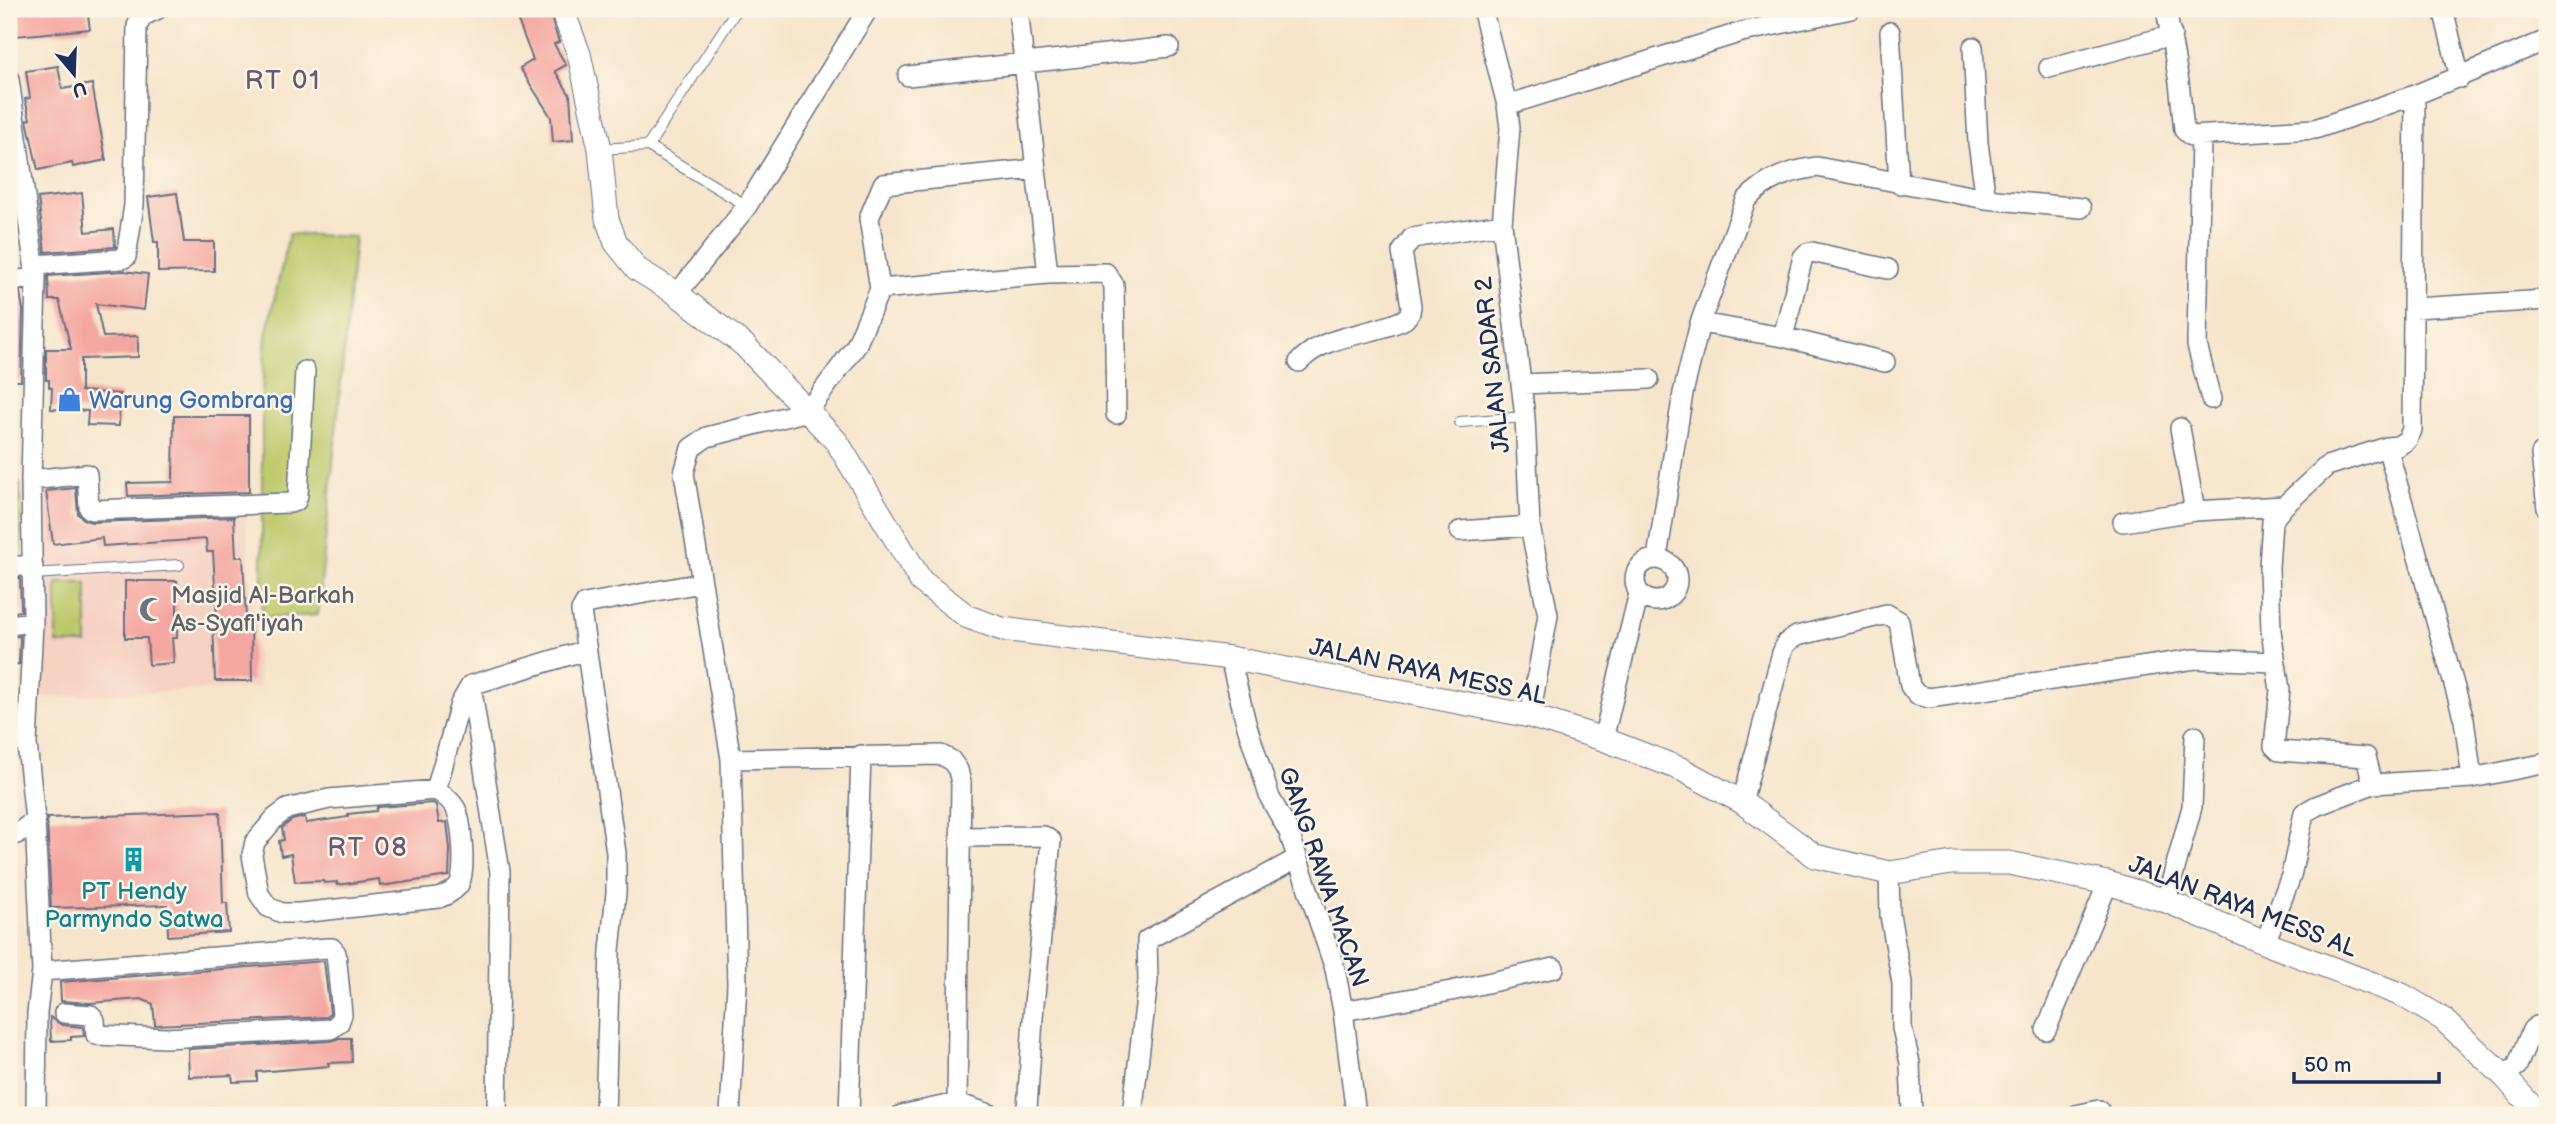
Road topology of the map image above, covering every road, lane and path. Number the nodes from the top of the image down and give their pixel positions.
1 (158, 9) edge
2 (562, 9) edge
3 (737, 9) edge
4 (868, 9) edge
5 (1018, 9) edge
6 (1484, 9) edge
7 (1851, 9) edge
8 (2166, 9) edge
9 (2443, 9) edge
10 (1891, 32) dead end
11 (2172, 35) junction
12 (2547, 40) edge
13 (1169, 47) dead end
14 (1973, 47) dead end
15 (1025, 62) junction
16 (2049, 68) dead end
17 (908, 76) dead end
18 (2460, 78) junction
19 (9, 79) edge
20 (2415, 95) junction
21 (1507, 105) junction
22 (2201, 136) junction
23 (648, 146) junction
24 (600, 149) junction
25 (1036, 169) junction
26 (1899, 184) junction
27 (1986, 199) junction
28 (747, 206) junction
29 (2081, 208) dead end
30 (1502, 224) junction
31 (1888, 269) dead end
32 (35, 272) junction
33 (1048, 274) junction
34 (9, 281) edge
35 (880, 289) junction
36 (677, 294) junction
37 (2547, 300) edge
38 (2414, 308) junction
39 (1700, 323) junction
40 (1783, 337) junction
41 (1299, 362) dead end
42 (1885, 362) dead end
43 (305, 371) dead end
44 (1649, 379) dead end
45 (1521, 384) junction
46 (2211, 399) dead end
47 (808, 411) junction
48 (1116, 414) dead end
49 (1525, 417) junction
50 (1460, 422) dead end
51 (2180, 428) dead end
52 (2387, 447) junction
53 (2541, 454) dead end
54 (31, 480) junction
55 (2284, 506) junction
56 (2547, 508) edge
57 (2195, 511) junction
58 (2123, 522) dead end
59 (1530, 526) junction
60 (1460, 531) dead end
61 (1657, 558) junction
62 (178, 565) dead end
63 (9, 566) edge
64 (33, 570) junction
65 (701, 583) junction
66 (1639, 593) junction
67 (33, 622) junction
68 (9, 625) edge
69 (586, 650) junction
70 (1230, 658) junction
71 (2275, 662) junction
72 (471, 685) junction
73 (1530, 716) junction
74 (2195, 736) dead end
75 (1603, 739) junction
76 (861, 755) junction
77 (731, 759) junction
78 (2547, 763) edge
79 (2472, 778) junction
80 (2373, 784) junction
81 (436, 790) junction
82 (1742, 802) junction
83 (35, 820) junction
84 (9, 836) edge
85 (962, 837) junction
86 (1296, 859) junction
87 (1889, 873) junction
88 (2108, 883) junction
89 (2166, 901) junction
90 (2265, 943) junction
91 (1554, 968) dead end
92 (42, 971) junction
93 (1343, 1011) junction
94 (64, 1013) dead end
95 (2547, 1028) edge
96 (2046, 1030) dead end
97 (2504, 1076) junction
98 (957, 1103) junction
99 (2099, 1110) dead end
100 (36, 1115) edge
101 (497, 1115) edge
102 (605, 1115) edge
103 (730, 1115) edge
104 (849, 1115) edge
105 (901, 1115) edge
106 (992, 1115) edge
107 (1021, 1115) edge
108 (1132, 1115) edge
109 (1356, 1115) edge
110 (1912, 1115) edge
111 (2076, 1115) edge
112 (2539, 1115) edge

1 - 32 street
2 - 24 street, JALAN RAYA MESS AL
3 - 23 lane
4 - 28 street
5 - 15 street
6 - 21 street, JALAN SADAR 2
7 - 21 street
8 - 11 street
9 - 18 street
10 - 26 street
11 - 16 street
11 - 22 street
12 - 18 street
13 - 15 street
14 - 27 street
15 - 17 street
15 - 25 street
18 - 20 street
19 - 32 street
20 - 22 street
20 - 38 street
21 - 30 street, JALAN SADAR 2
22 - 46 street
23 - 24 lane
23 - 28 lane
24 - 36 street, JALAN RAYA MESS AL
25 - 33 street
25 - 35 street
26 - 27 street
26 - 39 street
27 - 29 street
28 - 36 street
30 - 41 street
30 - 45 street, JALAN SADAR 2
31 - 40 street
32 - 34 street
32 - 54 street
33 - 35 street
33 - 48 street
35 - 47 street
36 - 47 street, JALAN RAYA MESS AL
37 - 38 street
38 - 52 street
39 - 40 street
39 - 61 street
40 - 42 street
43 - 54 street
44 - 45 street
45 - 49 street, JALAN SADAR 2
47 - 65 street
47 - 70 street, JALAN RAYA MESS AL
49 - 50 lane
49 - 59 street, JALAN SADAR 2
51 - 57 street
52 - 55 street
52 - 79 street
53 - 56 street
54 - 64 street
55 - 57 street
55 - 71 street
57 - 58 street
59 - 60 street
59 - 73 street, JALAN SADAR 2
61 - 66 street
61 - 66 street
62 - 64 lane
63 - 64 street
64 - 67 street
65 - 69 street
65 - 77 street
66 - 75 street
67 - 68 street
67 - 83 street
69 - 72 street
69 - 102 street
70 - 73 street, JALAN RAYA MESS AL
70 - 86 street, GANG RAWA MACAN
71 - 80 street
71 - 82 street
72 - 81 street
72 - 101 street
73 - 75 street, JALAN RAYA MESS AL
74 - 89 street
75 - 82 street, JALAN RAYA MESS AL
76 - 77 street
76 - 85 street
76 - 104 street
77 - 103 street
78 - 79 street
79 - 80 street
80 - 90 street
81 - 81 street
82 - 87 street, JALAN RAYA MESS AL
83 - 84 street
83 - 92 street
85 - 98 street
85 - 107 street
86 - 93 street, GANG RAWA MACAN
86 - 108 street
87 - 88 street, JALAN RAYA MESS AL
87 - 110 street
88 - 89 street, JALAN RAYA MESS AL
88 - 96 street
89 - 90 street, JALAN RAYA MESS AL
90 - 97 street, JALAN RAYA MESS AL
91 - 93 street
92 - 94 street
92 - 100 street
93 - 109 street, GANG RAWA MACAN
95 - 97 street
97 - 112 street, JALAN RAYA MESS AL
98 - 105 street
98 - 106 street
99 - 111 street

